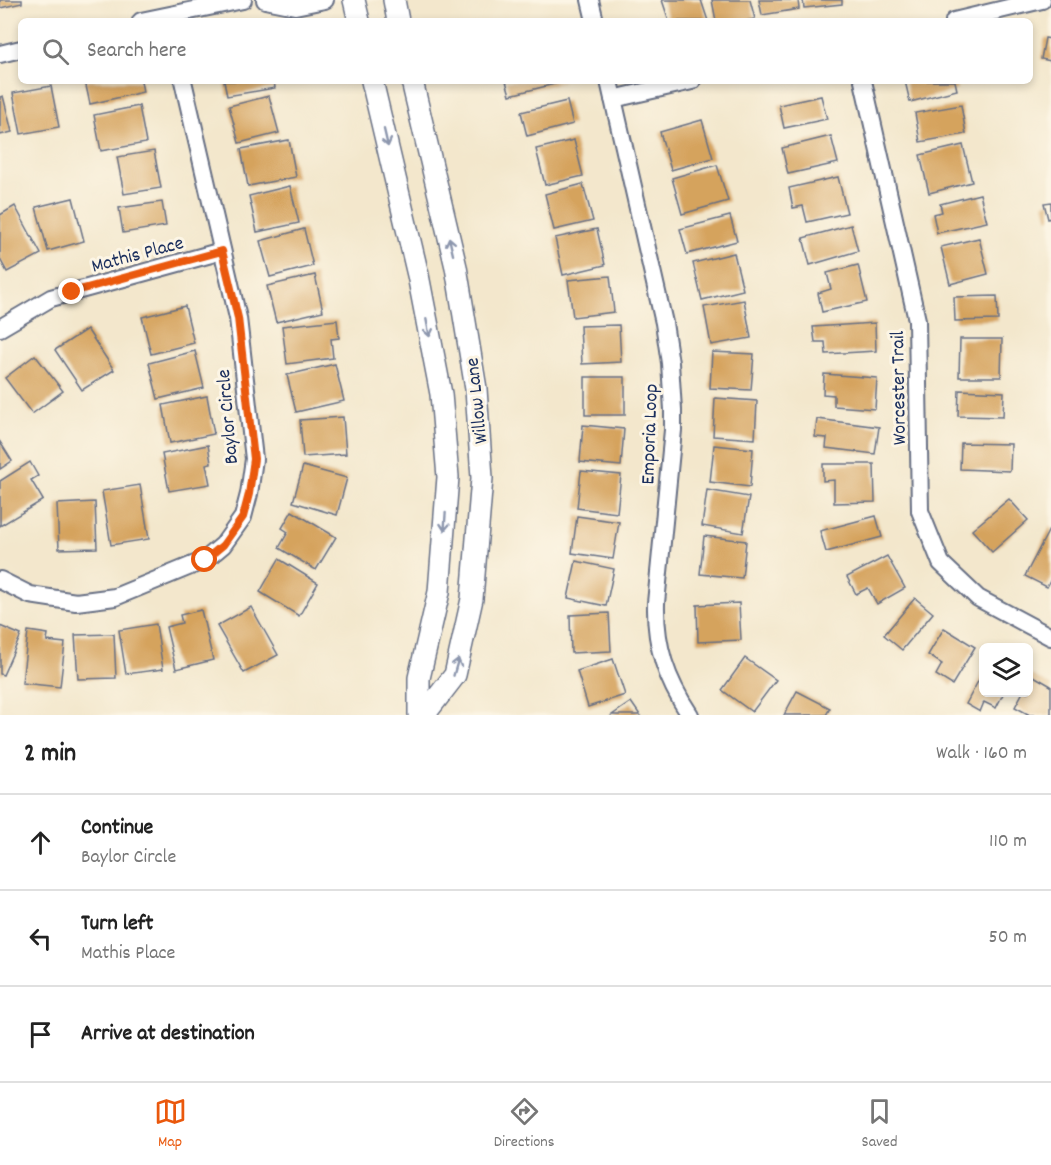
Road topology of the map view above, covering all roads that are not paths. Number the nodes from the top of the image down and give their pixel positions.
1 (243, 0) edge
2 (265, 0) edge
3 (325, 0) edge
4 (354, 0) edge
5 (394, 0) edge
6 (590, 0) edge
7 (1042, 0) edge
8 (168, 12) edge
9 (150, 18) edge
10 (358, 18) edge
11 (397, 18) edge
12 (594, 18) edge
13 (967, 18) edge
14 (18, 50) edge
15 (0, 54) edge
16 (184, 84) edge
17 (373, 84) edge
18 (413, 84) edge
19 (610, 84) edge
20 (679, 84) edge
21 (864, 84) edge
22 (613, 99) junction
23 (222, 251) junction
24 (0, 328) edge
25 (0, 580) edge
26 (1051, 637) edge
27 (418, 715) edge
28 (424, 715) edge
29 (690, 715) edge

1 - 8 street
2 - 3 street
4 - 10 street
5 - 11 street
6 - 12 street
7 - 13 street
8 - 9 street
14 - 15 street
16 - 23 street, Baylor Circle
17 -> 27 street, Willow Lane
28 -> 18 street, Willow Lane
19 - 22 street, Emporia Loop
20 - 22 street
21 - 26 street, Worcester Trail
22 - 29 street, Emporia Loop
23 - 24 street, Mathis Place
23 - 25 street, Baylor Circle

